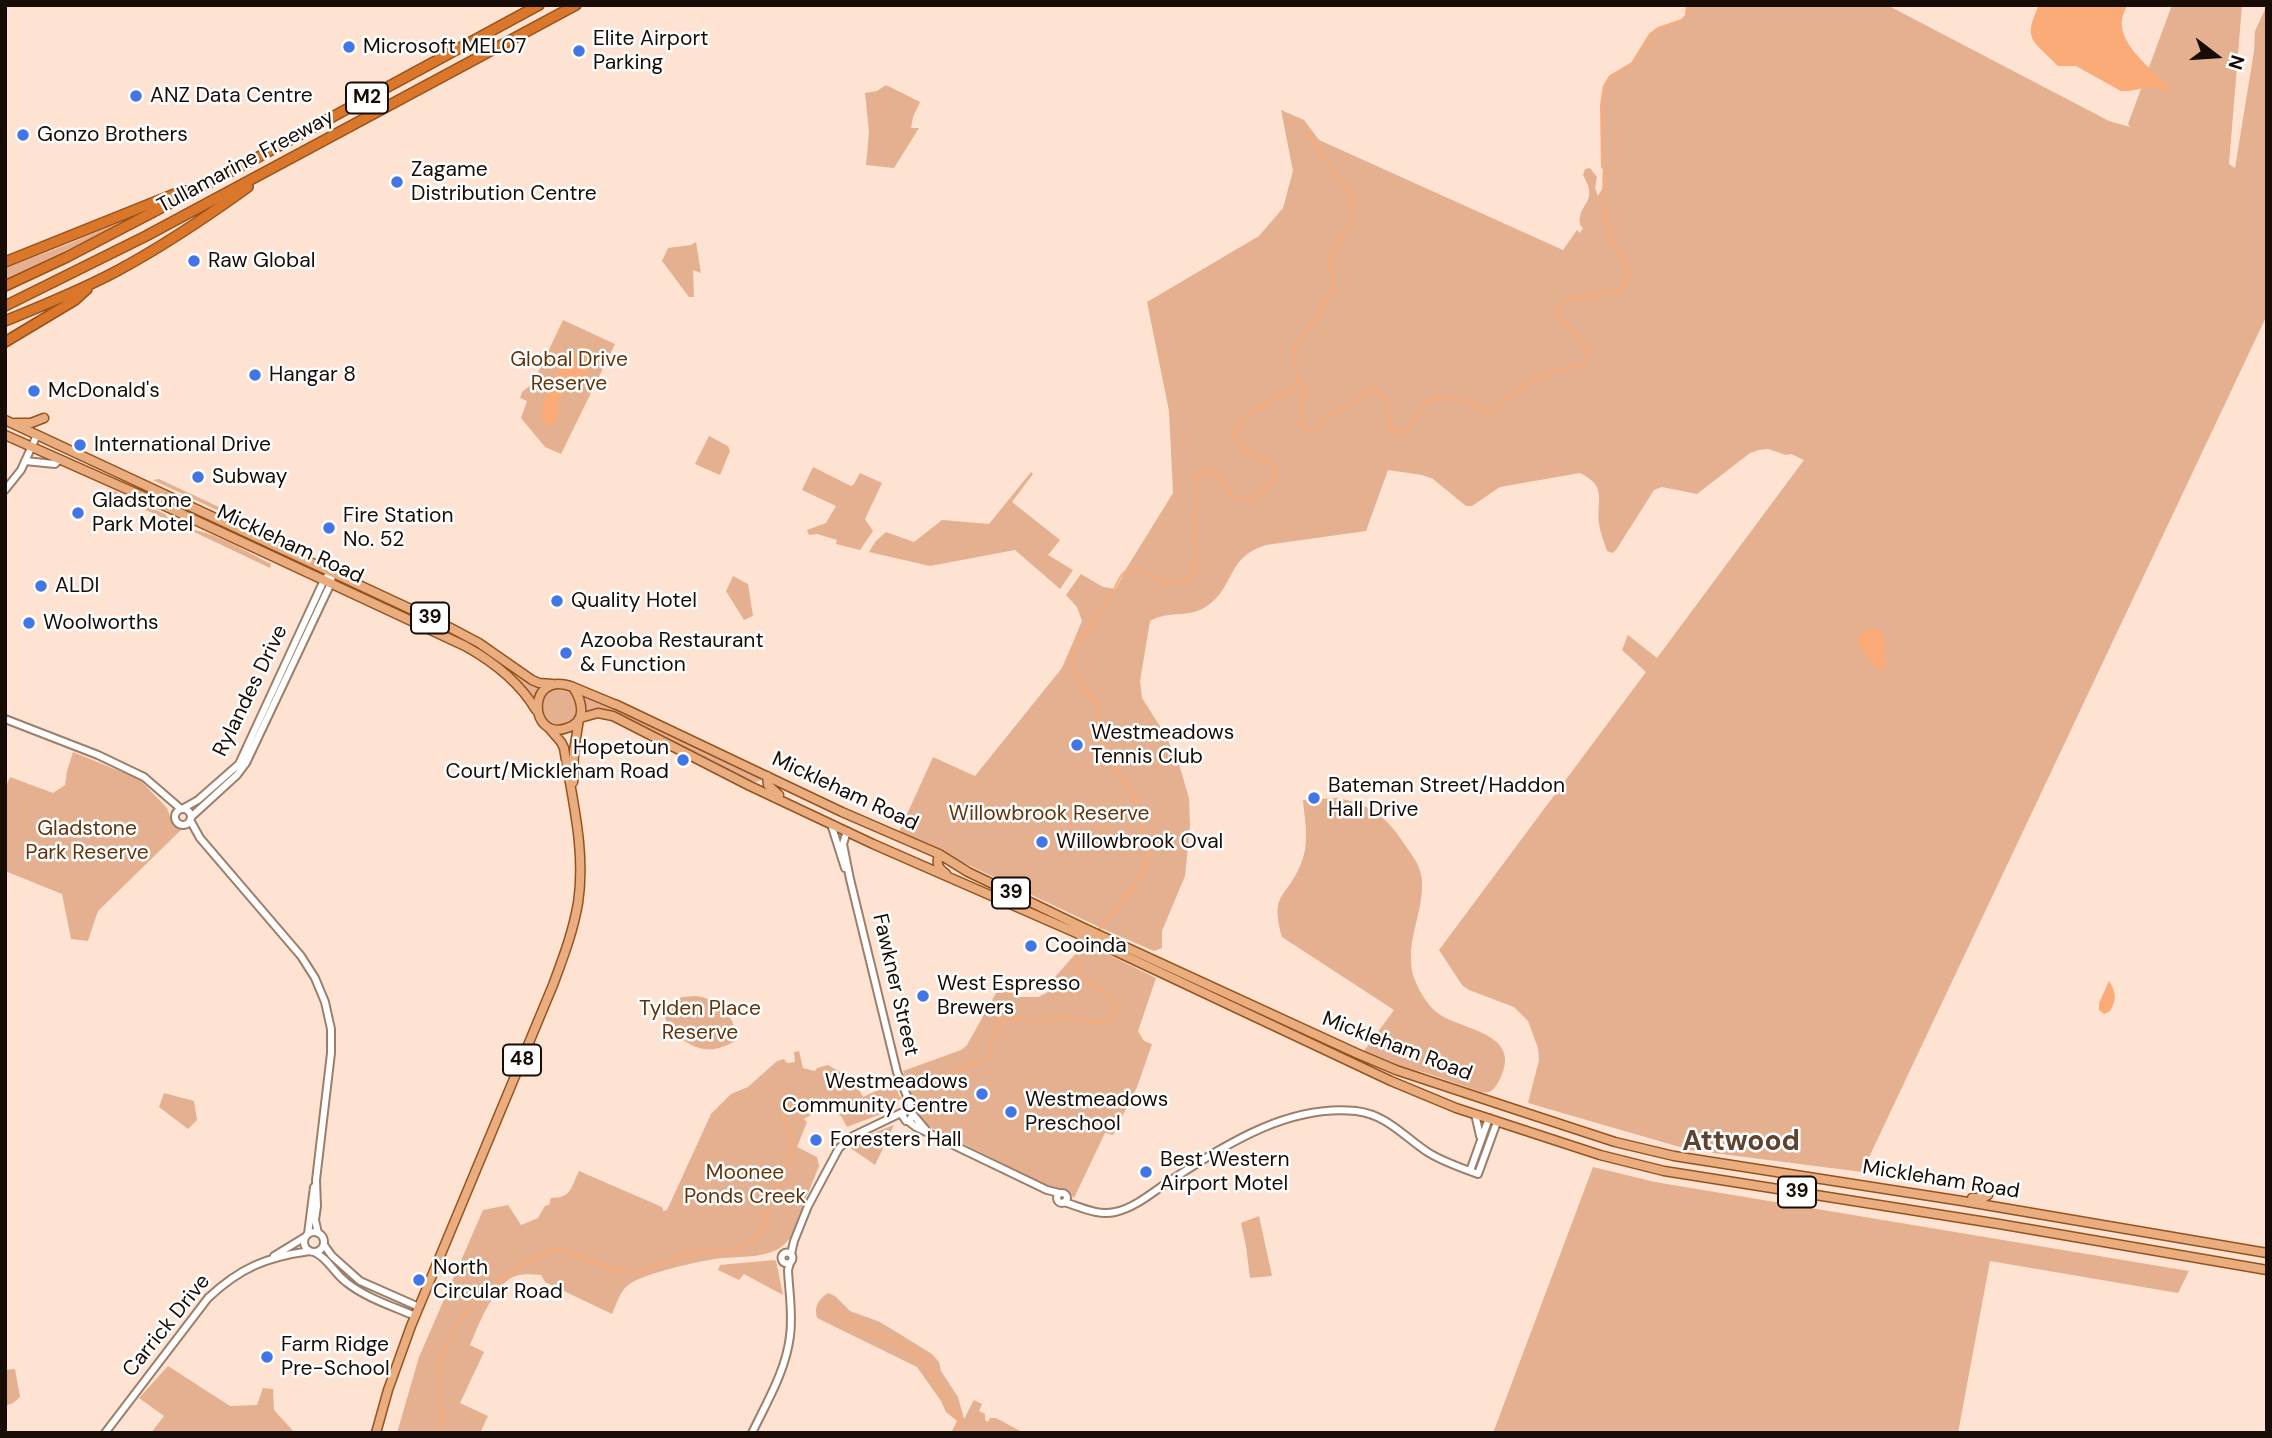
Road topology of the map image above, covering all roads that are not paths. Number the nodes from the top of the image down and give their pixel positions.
1 (539, 5) edge
2 (576, 5) edge
3 (259, 176) junction
4 (196, 190) junction
5 (5, 262) edge
6 (94, 283) junction
7 (5, 286) edge
8 (5, 306) edge
9 (5, 321) edge
10 (5, 342) edge
11 (44, 418) dead end
12 (9, 421) edge
13 (5, 435) edge
14 (37, 435) junction
15 (32, 447) junction
16 (60, 459) junction
17 (25, 461) junction
18 (5, 490) edge
19 (332, 571) junction
20 (328, 582) junction
21 (558, 684) junction
22 (573, 687) junction
23 (538, 716) junction
24 (579, 718) junction
25 (5, 719) edge
26 (546, 725) junction
27 (767, 776) junction
28 (227, 779) junction
29 (750, 786) junction
30 (573, 803) junction
31 (795, 807) junction
32 (179, 811) junction
33 (851, 816) junction
34 (190, 818) junction
35 (182, 824) junction
36 (831, 824) junction
37 (844, 830) junction
38 (200, 838) junction
39 (873, 844) junction
40 (840, 845) junction
41 (939, 854) junction
42 (923, 866) junction
43 (951, 878) junction
44 (1021, 898) junction
45 (1022, 909) junction
46 (1083, 932) junction
47 (1108, 943) junction
48 (1494, 1102) junction
49 (1503, 1106) junction
50 (1475, 1114) junction
51 (907, 1115) junction
52 (1493, 1120) junction
53 (1480, 1141) junction
54 (1470, 1171) junction
55 (316, 1180) junction
56 (1988, 1195) dead end
57 (1962, 1201) junction
58 (1988, 1205) junction
59 (1982, 1222) junction
60 (318, 1233) junction
61 (2164, 1235) junction
62 (307, 1236) junction
63 (293, 1243) junction
64 (324, 1245) junction
65 (2151, 1250) junction
66 (312, 1252) junction
67 (2267, 1253) edge
68 (297, 1254) junction
69 (270, 1259) junction
70 (2267, 1270) edge
71 (383, 1291) junction
72 (379, 1300) junction
73 (417, 1312) junction
74 (105, 1433) edge
75 (376, 1433) edge
76 (752, 1433) edge

1 - 4 highway, Tullamarine Freeway / M2
2 - 3 highway, Tullamarine Freeway / M2
3 - 6 highway
3 - 8 highway, Tullamarine Freeway / M2
4 - 5 highway
4 - 7 highway, Tullamarine Freeway / M2
6 - 9 highway
6 - 10 highway
11 - 12 main road
12 - 14 main road, Mickleham Road / 39
13 - 15 main road, Mickleham Road / 39
14 - 15 street
14 - 19 main road, Mickleham Road / 39
15 - 16 main road, Mickleham Road / 39
15 - 17 street
16 - 17 street
16 - 20 main road, Mickleham Road / 39
17 - 18 street
19 - 20 street
19 - 21 main road, Mickleham Road / 39
20 - 23 main road, Mickleham Road / 39
20 - 28 street, Rylandes Drive
21 - 22 main road, 39
21 - 23 main road
22 - 24 main road
22 - 27 main road, Mickleham Road / 39
23 - 26 main road, 39
24 - 26 main road, 39
24 - 29 main road, Mickleham Road / 39
24 - 30 main road, 48
25 - 32 street
26 - 30 main road, 48
27 - 29 main road
27 - 31 main road
27 - 33 main road, Mickleham Road / 39
28 - 32 street, Rylandes Drive
28 - 34 street, Rylandes Drive
29 - 31 main road, Mickleham Road / 39
30 - 73 main road, 48
31 - 36 main road, Mickleham Road / 39
32 - 34 street
32 - 35 street
33 - 37 main road
33 - 41 main road, Mickleham Road / 39
34 - 35 street, Rylandes Drive
34 - 38 street
35 - 38 street
36 - 37 main road, Mickleham Road / 39
36 - 40 street, Fawkner Street
37 - 39 main road, Mickleham Road / 39
37 - 40 street
38 - 55 street
39 - 40 street
39 - 42 main road, Mickleham Road / 39
40 - 51 street, Fawkner Street
41 - 42 main road
41 - 43 main road
41 - 44 main road, Mickleham Road / 39
42 - 43 main road, Mickleham Road / 39
43 - 45 main road, Mickleham Road / 39
44 - 45 main road
44 - 46 main road, Mickleham Road / 39
45 - 46 main road, Mickleham Road / 39
46 - 47 main road, Mickleham Road / 39
47 - 48 main road, Mickleham Road / 39
47 - 50 main road, Mickleham Road / 39
48 - 49 main road, Mickleham Road / 39
48 - 52 main road
49 - 52 main road
49 - 57 main road, Mickleham Road / 39
50 - 52 main road, Mickleham Road / 39
50 - 53 street
51 - 54 street
51 - 76 street
52 - 53 street
52 - 54 street
52 - 59 main road, Mickleham Road / 39
53 - 54 street
55 - 60 street
55 - 62 street
56 - 57 main road
57 - 58 main road, Mickleham Road / 39
58 - 59 main road
58 - 61 main road, Mickleham Road / 39
59 - 65 main road, Mickleham Road / 39
60 - 62 street
60 - 64 street
61 - 65 main road
61 - 67 main road, Mickleham Road / 39
62 - 63 street, Carrick Drive
62 - 66 street
63 - 68 street
63 - 69 street, Carrick Drive
64 - 66 street
64 - 71 street
65 - 70 main road, Mickleham Road / 39
66 - 68 street, Carrick Drive
66 - 72 street
68 - 69 street, Carrick Drive
69 - 74 street, Carrick Drive
71 - 72 street
71 - 73 street
72 - 73 street
73 - 75 main road, 48

